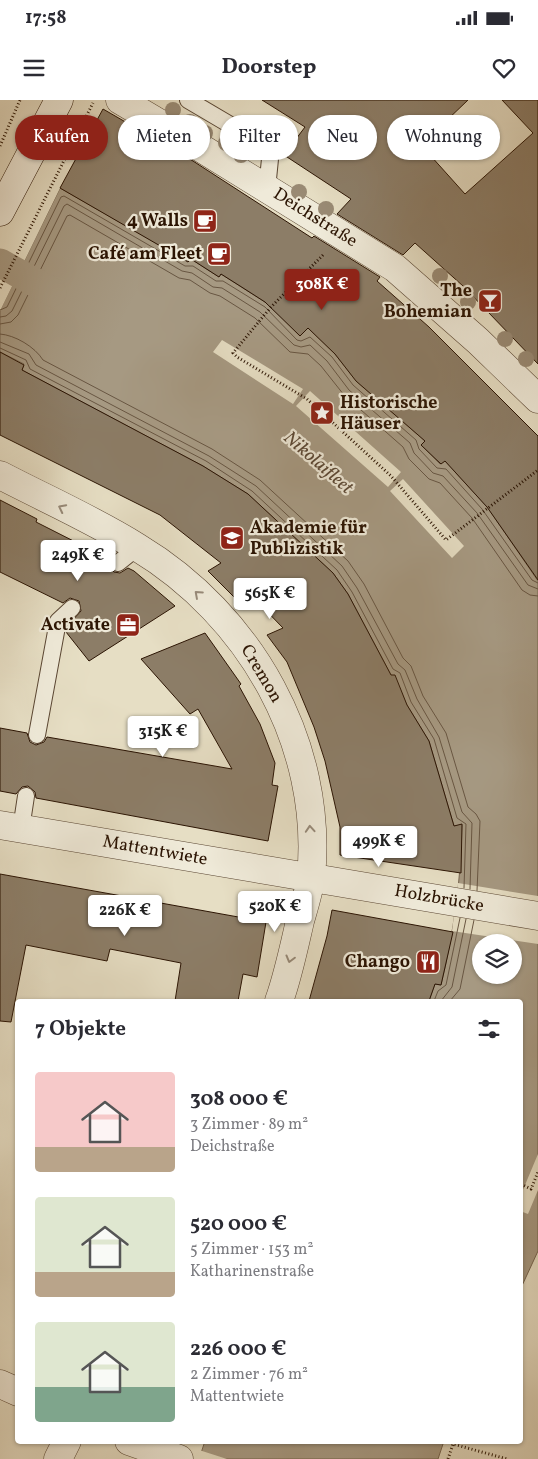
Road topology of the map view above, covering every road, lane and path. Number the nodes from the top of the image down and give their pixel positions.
1 (20, 100) edge
2 (58, 100) edge
3 (94, 100) edge
4 (120, 100) edge
5 (188, 100) edge
6 (0, 146) edge
7 (267, 188) junction
8 (0, 212) edge
9 (343, 236) junction
10 (0, 288) edge
11 (538, 399) edge
12 (538, 470) edge
13 (0, 476) edge
14 (72, 608) dead end
15 (37, 735) dead end
16 (26, 796) dead end
17 (10, 827) edge
18 (311, 878) junction
19 (538, 916) edge
20 (280, 999) edge
21 (538, 1172) edge
22 (523, 1185) edge
23 (0, 1384) edge
24 (15, 1391) edge
25 (66, 1444) edge
26 (137, 1444) edge
27 (58, 1459) edge
28 (179, 1459) edge
29 (448, 1459) edge
30 (507, 1459) edge

1 - 6 path
2 - 8 street
3 - 10 path
4 - 7 street, Deichstraße
5 - 7 lane
7 - 9 street, Deichstraße
9 - 11 street, Deichstraße
9 - 12 path
18 -> 13 street, Cremon
14 - 15 lane
16 - 17 lane
17 - 18 street, Mattentwiete
18 - 19 street, Holzbrücke
18 -> 20 street, Cremon
21 - 22 path
23 - 24 street
25 - 27 street
26 - 28 street
29 - 30 path

